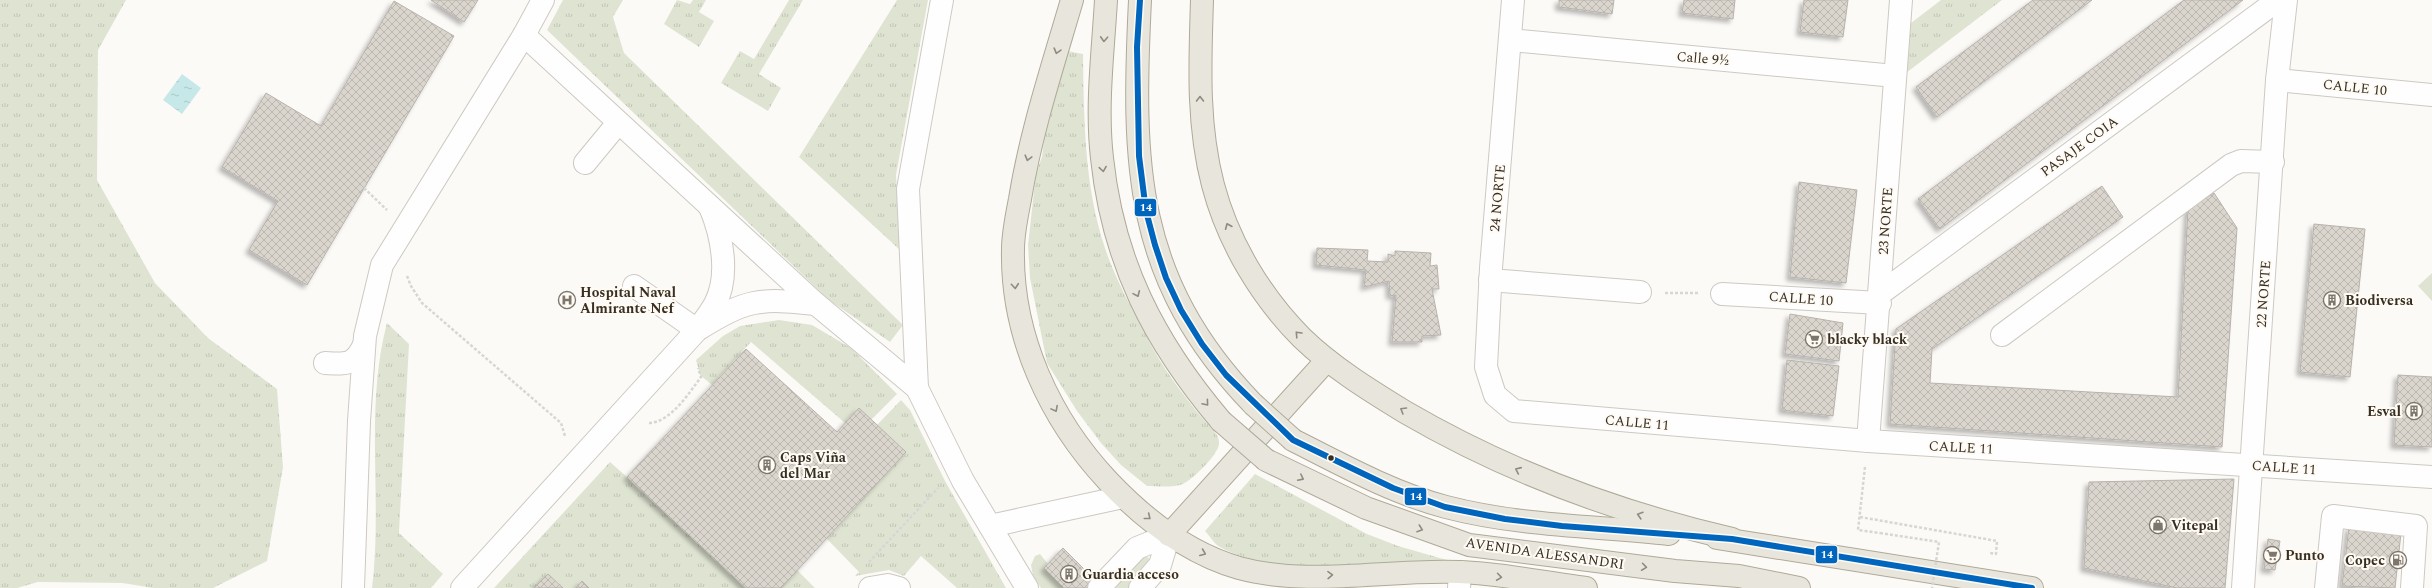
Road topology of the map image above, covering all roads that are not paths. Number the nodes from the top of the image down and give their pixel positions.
1 (543, 0) edge
2 (942, 0) edge
3 (1072, 0) edge
4 (1106, 0) edge
5 (1140, 0) edge
6 (1202, 0) edge
7 (1513, 0) edge
8 (1902, 0) edge
9 (2278, 0) edge
10 (2286, 0) edge
11 (524, 35) junction
12 (1510, 40) junction
13 (1895, 76) junction
14 (2277, 80) junction
15 (2432, 95) edge
16 (618, 123) junction
17 (585, 162) dead end
18 (2273, 162) junction
19 (708, 203) junction
20 (1490, 280) junction
21 (634, 286) dead end
22 (1640, 292) road end
23 (1722, 294) road end
24 (1880, 298) junction
25 (816, 304) junction
26 (697, 330) junction
27 (2002, 335) dead end
28 (364, 345) junction
29 (1327, 360) junction
30 (325, 363) dead end
31 (917, 388) junction
32 (1496, 395) joint
33 (1868, 441) junction
34 (2251, 464) junction
35 (2432, 477) edge
36 (1123, 496) junction
37 (990, 526) junction
38 (2424, 532) edge
39 (1169, 535) junction
40 (1732, 539) junction
41 (1460, 580) edge
42 (1793, 587) edge
43 (353, 588) edge
44 (462, 588) edge
45 (870, 588) edge
46 (899, 588) edge
47 (1027, 588) edge
48 (1099, 588) edge
49 (1140, 588) edge
50 (1586, 588) edge
51 (1756, 588) edge
52 (2032, 588) edge
53 (2243, 588) edge
54 (2326, 588) edge
55 (2412, 588) edge

1 - 11 street
2 - 31 street
3 -> 36 main road
4 -> 42 main road, AVENIDA ALESSANDRI, bridge
5 - 40 main road, AVENIDA ALESSANDRI, bridge
29 -> 6 main road
7 - 12 street, 24 NORTE
8 - 13 street, 23 NORTE
9 - 24 street, PASAJE COIA
10 - 14 street, 22 NORTE
11 - 16 street
11 - 28 street
12 - 13 street, Calle 9½
12 - 20 street, 24 NORTE
13 - 24 street, 23 NORTE
14 - 15 street, CALLE 10
14 - 18 street, 22 NORTE
16 - 17 street
16 - 19 street
18 - 27 street
18 - 34 street, 22 NORTE
19 - 25 street
19 - 26 street
20 - 22 street
20 - 32 street, 24 NORTE
21 - 26 street
23 - 24 street, CALLE 10
24 - 33 street, 23 NORTE
25 - 26 street
25 - 31 street
26 - 44 street
28 - 30 street
28 - 43 street
29 - 39 main road
40 -> 29 main road
31 - 37 street
32 - 33 street, CALLE 11
33 - 34 street, CALLE 11
34 - 35 street, CALLE 11
34 - 53 street, 22 NORTE
36 - 37 street
36 -> 39 main road
37 - 47 street
38 - 54 street
38 - 55 street
39 -> 41 main road
39 - 48 street
39 - 49 street
40 - 52 main road, AVENIDA ALESSANDRI
41 -> 50 main road
42 - 51 main road
45 - 46 street

